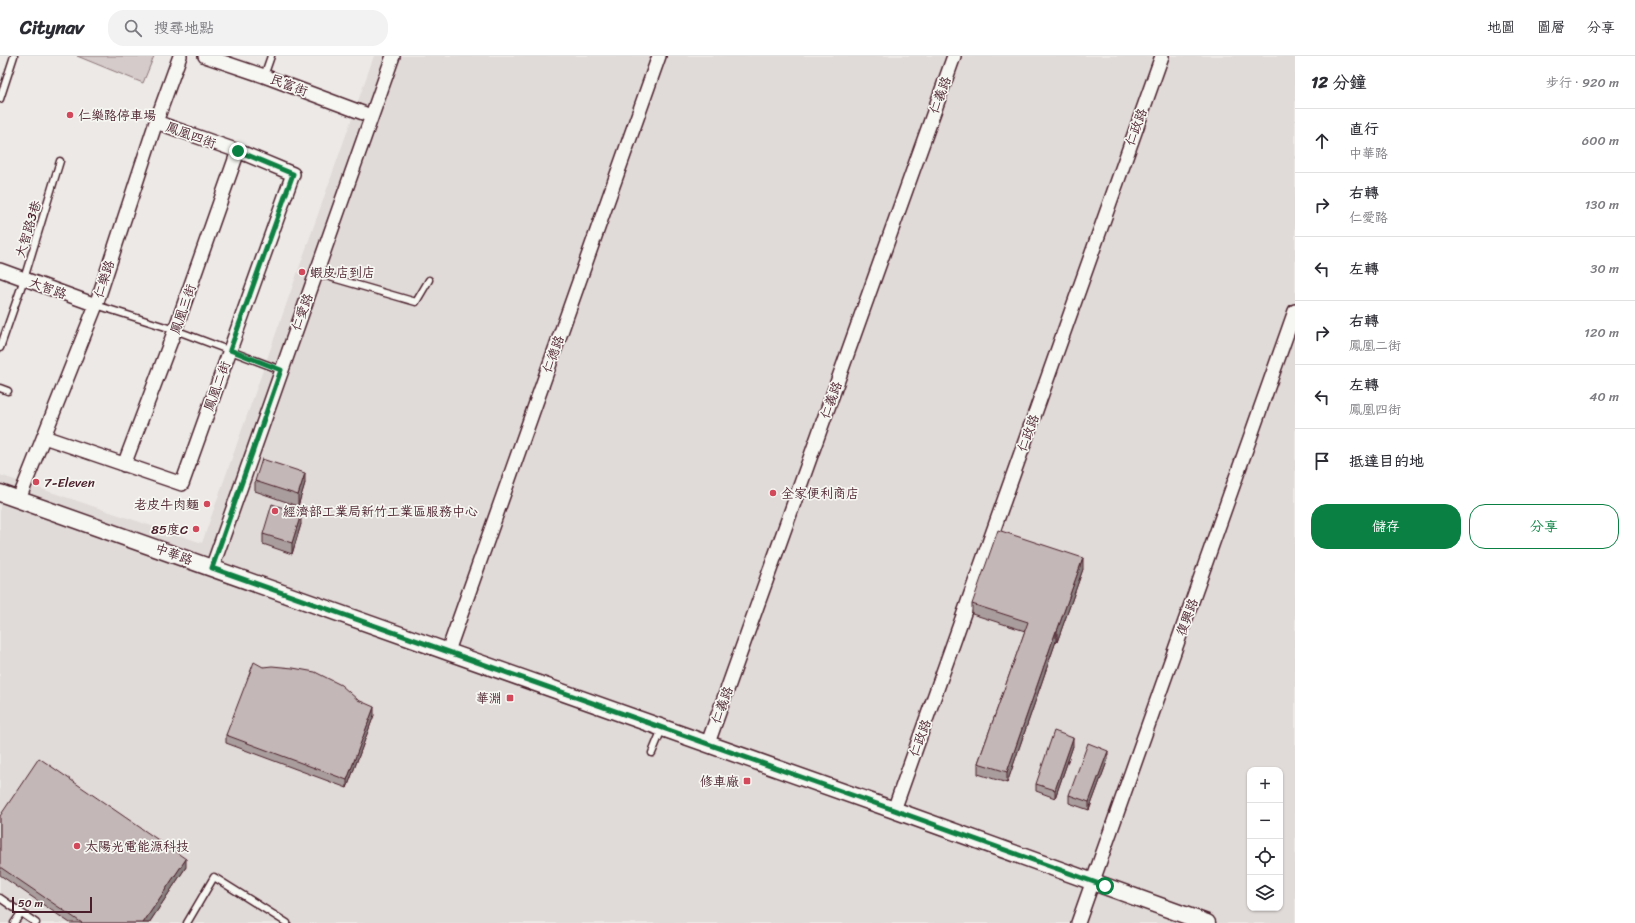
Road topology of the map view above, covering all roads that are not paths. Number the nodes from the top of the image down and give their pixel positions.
1 (14, 56) edge
2 (180, 56) edge
3 (205, 56) edge
4 (271, 56) edge
5 (393, 56) edge
6 (659, 56) edge
7 (954, 56) edge
8 (1162, 56) edge
9 (264, 76) junction
10 (0, 99) edge
11 (371, 116) junction
12 (156, 122) junction
13 (238, 151) junction
14 (60, 161) dead end
15 (293, 174) joint
16 (0, 270) edge
17 (316, 273) junction
18 (24, 279) junction
19 (429, 280) dead end
20 (96, 305) junction
21 (1295, 311) edge
22 (175, 330) junction
23 (0, 348) edge
24 (230, 350) junction
25 (281, 370) junction
26 (0, 388) edge
27 (8, 391) dead end
28 (44, 437) junction
29 (124, 465) junction
30 (0, 493) edge
31 (19, 499) junction
32 (212, 568) junction
33 (448, 651) junction
34 (663, 727) junction
35 (708, 744) junction
36 (652, 753) dead end
37 (894, 810) junction
38 (1093, 882) junction
39 (0, 898) edge
40 (21, 913) junction
41 (14, 923) edge
42 (36, 923) edge
43 (187, 923) edge
44 (287, 923) edge
45 (1078, 923) edge
46 (1207, 923) edge

1 - 10 lane
2 - 12 street, 仁樂路
3 - 9 street, 民富街
4 - 9 lane
5 - 11 street, 仁愛路
6 - 33 street, 仁德路
7 - 35 street, 仁義路
8 - 37 street, 仁政路
9 - 11 street, 民富街
11 - 17 street, 仁愛路
12 - 13 street, 鳳凰四街
12 - 20 street, 仁樂路
13 - 15 street, 鳳凰四街
13 - 22 street, 鳳凰三街
14 - 18 lane, 大智路3巷
15 - 24 street, 鳳凰二街
16 - 18 street, 大智路
17 - 19 lane
17 - 25 street, 仁愛路
18 - 20 street, 大智路
18 - 23 lane, 大智路3巷
20 - 22 lane
20 - 28 street, 仁樂路
21 - 38 street, 復興路
22 - 24 lane
22 - 29 street, 鳳凰三街
24 - 25 lane
24 - 29 street, 鳳凰二街
25 - 32 street, 仁愛路
26 - 27 lane
28 - 29 street
28 - 31 street, 仁樂路
30 - 31 street, 中華路
31 - 32 street, 中華路
32 - 33 street, 中華路
33 - 34 street, 中華路
34 - 35 street, 中華路
34 - 36 lane
35 - 37 street, 中華路
37 - 38 street, 中華路
38 - 45 street, 復興路
38 - 46 street, 中華路
39 - 40 lane
40 - 41 lane
40 - 42 lane
43 - 44 lane

